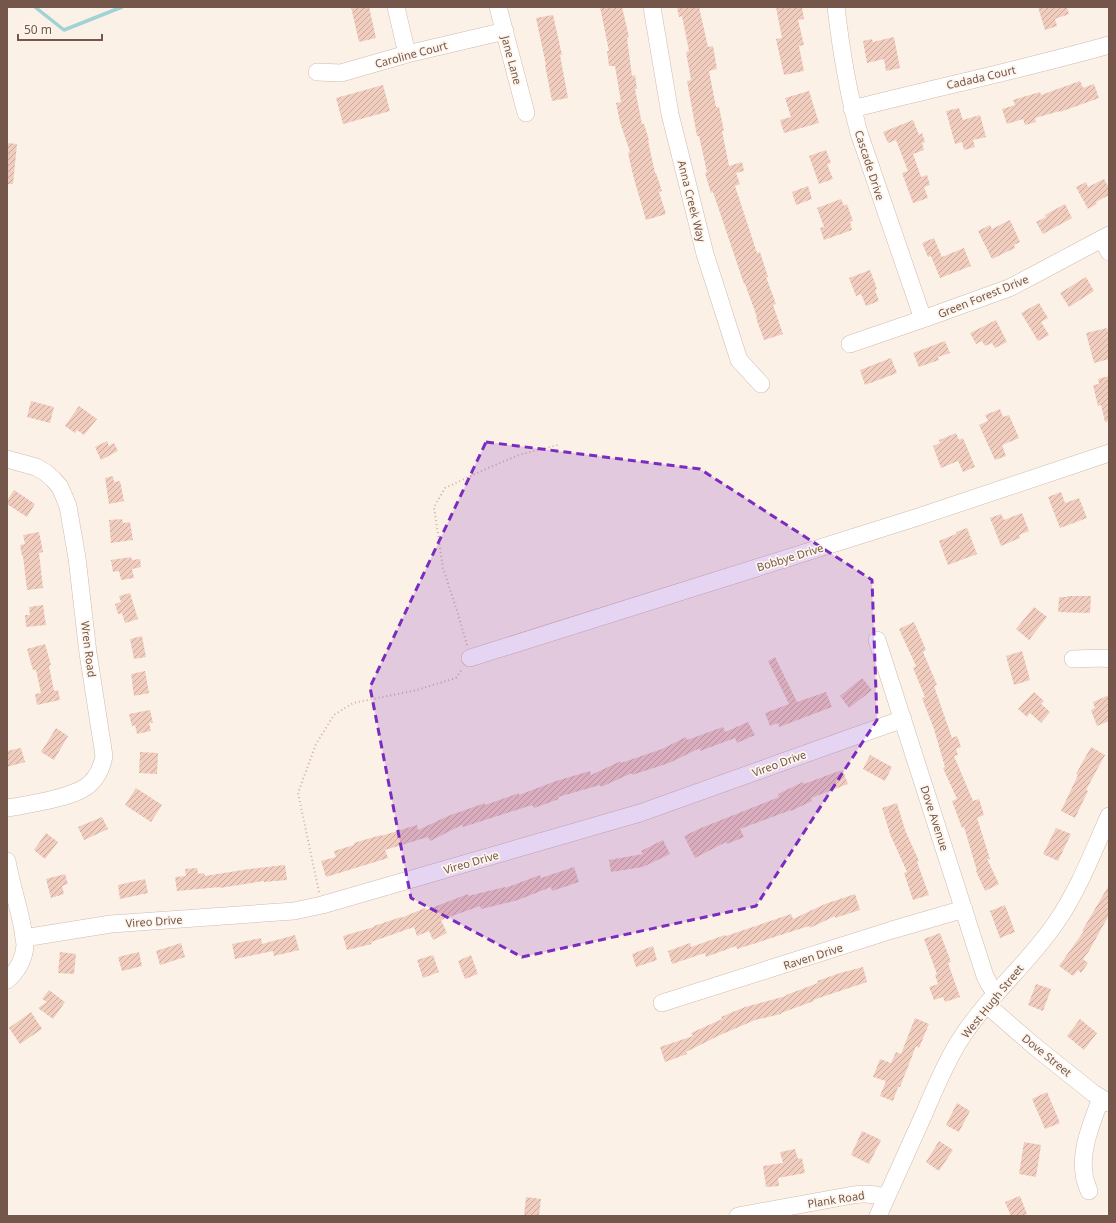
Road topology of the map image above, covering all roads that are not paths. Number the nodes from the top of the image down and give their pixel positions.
1 (396, 7) edge
2 (498, 7) edge
3 (652, 7) edge
4 (836, 7) edge
5 (504, 31) junction
6 (1109, 45) edge
7 (408, 54) junction
8 (317, 72) dead end
9 (852, 109) junction
10 (526, 113) dead end
11 (1107, 242) edge
12 (923, 319) junction
13 (850, 344) dead end
14 (762, 384) dead end
15 (1109, 453) edge
16 (7, 459) edge
17 (877, 640) dead end
18 (470, 658) road end
19 (1109, 658) edge
20 (1073, 659) dead end
21 (903, 719) junction
22 (7, 808) edge
23 (1109, 816) edge
24 (7, 861) edge
25 (964, 909) junction
26 (24, 938) junction
27 (7, 980) edge
28 (991, 1000) junction
29 (662, 1003) dead end
30 (1105, 1101) edge
31 (1089, 1191) dead end
32 (886, 1198) junction
33 (738, 1216) edge
34 (878, 1216) edge

1 - 7 street
2 - 5 street, Jane Lane
3 - 14 street, Anna Creek Way
4 - 9 street, Cascade Drive
5 - 7 street, Caroline Court
5 - 10 street, Jane Lane
6 - 9 street, Cadada Court
7 - 8 street, Caroline Court
9 - 12 street, Cascade Drive
11 - 12 street, Green Forest Drive
12 - 13 street, Green Forest Drive
15 - 18 street, Bobbye Drive
16 - 22 street, Wren Road
17 - 21 street, Dove Avenue
19 - 20 street
21 - 25 street, Dove Avenue
21 - 26 street, Vireo Drive
23 - 28 street, West Hugh Street
24 - 26 street
25 - 28 street, Dove Avenue
25 - 29 street, Raven Drive
26 - 27 street
28 - 30 street, Dove Street
28 - 32 street, West Hugh Street
30 - 31 street
32 - 33 street, Plank Road
32 - 34 street, West Hugh Street

